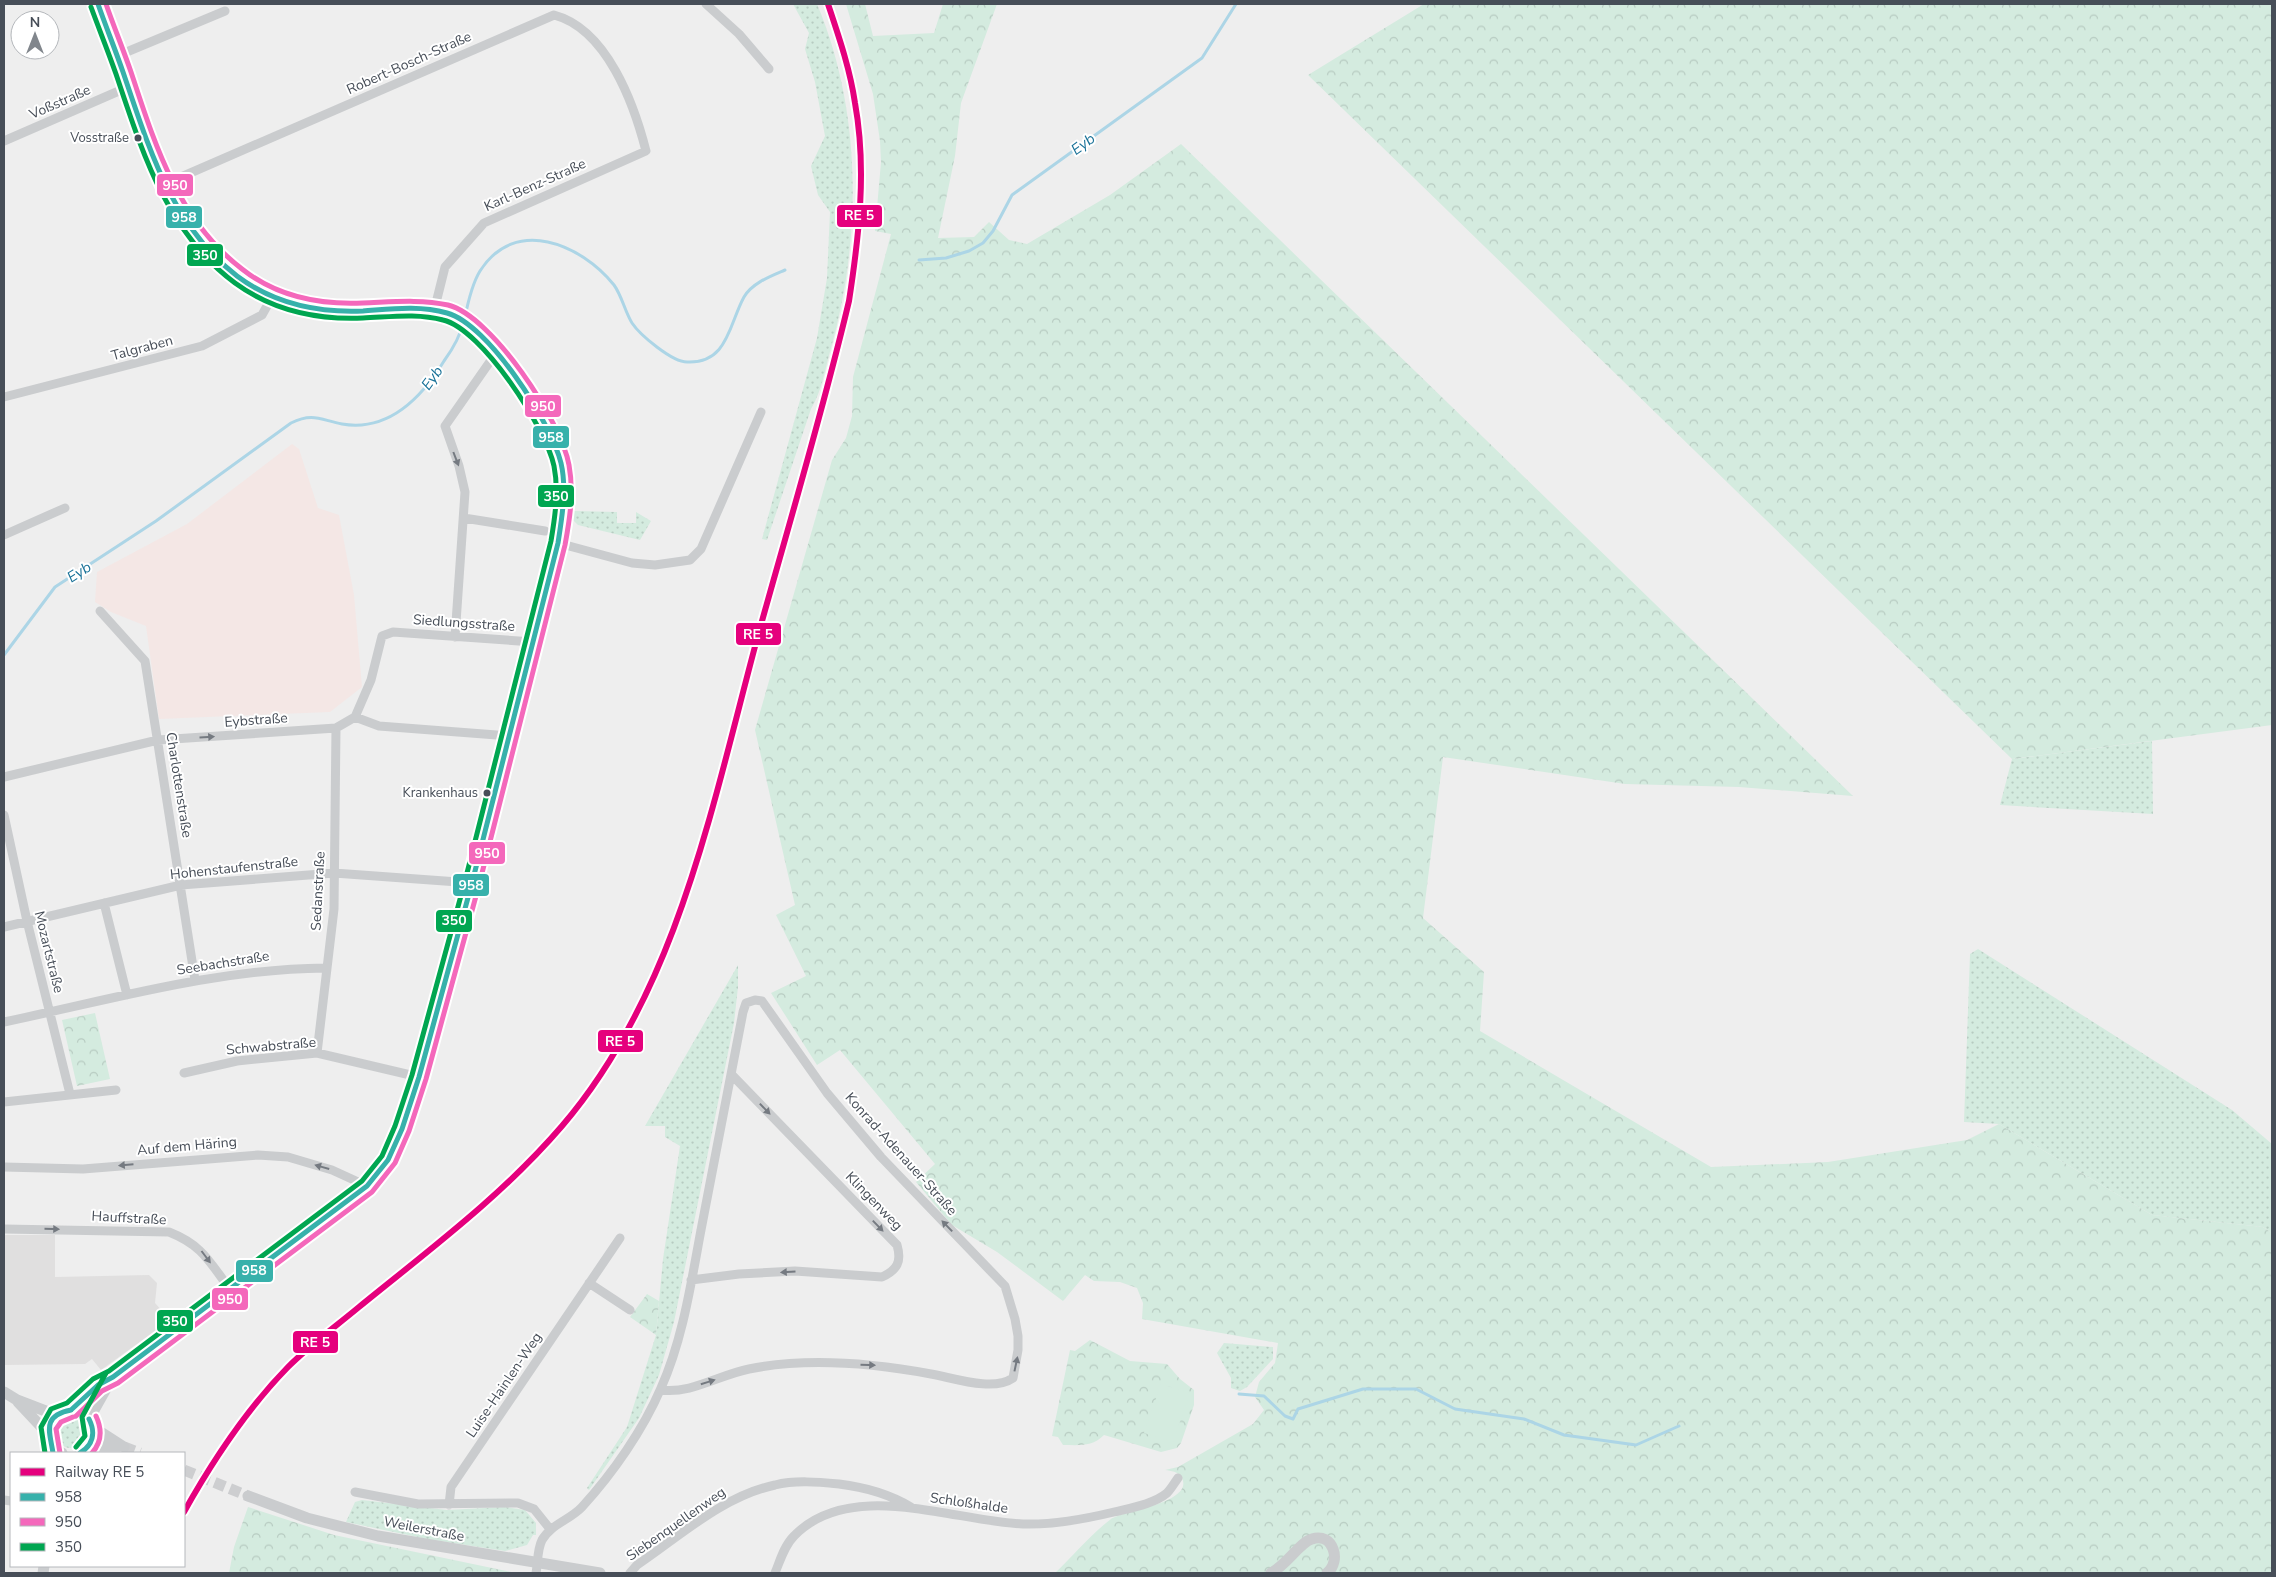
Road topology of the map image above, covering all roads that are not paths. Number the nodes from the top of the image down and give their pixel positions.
1 (98, 4) edge
2 (706, 4) edge
3 (225, 11) dead end
4 (117, 56) junction
5 (769, 69) dead end
6 (128, 87) junction
7 (631, 102) joint
8 (4, 142) edge
9 (165, 184) junction
10 (272, 296) junction
11 (434, 311) junction
12 (496, 353) junction
13 (4, 397) edge
14 (761, 412) dead end
15 (65, 508) dead end
16 (464, 518) junction
17 (545, 531) dead end
18 (4, 535) edge
19 (558, 543) junction
20 (100, 612) dead end
21 (456, 637) junction
22 (534, 642) junction
23 (355, 717) junction
24 (336, 728) junction
25 (510, 736) junction
26 (158, 740) junction
27 (4, 776) edge
28 (4, 815) edge
29 (8, 855) edge
30 (334, 873) junction
31 (472, 883) junction
32 (181, 885) junction
33 (104, 903) junction
34 (27, 921) junction
35 (4, 927) edge
36 (325, 968) junction
37 (195, 980) junction
38 (127, 995) junction
39 (50, 1012) junction
40 (4, 1022) edge
41 (317, 1054) junction
42 (184, 1073) dead end
43 (731, 1074) junction
44 (418, 1077) junction
45 (116, 1090) dead end
46 (70, 1094) junction
47 (4, 1102) edge
48 (4, 1167) edge
49 (367, 1186) junction
50 (4, 1229) edge
51 (620, 1238) dead end
52 (691, 1280) junction
53 (589, 1283) junction
54 (229, 1288) junction
55 (630, 1310) dead end
56 (113, 1377) junction
57 (661, 1390) junction
58 (4, 1392) edge
59 (17, 1400) junction
60 (71, 1410) junction
61 (56, 1414) junction
62 (91, 1423) junction
63 (48, 1434) junction
64 (84, 1450) edge
65 (56, 1451) edge
66 (1178, 1478) dead end
67 (355, 1492) dead end
68 (248, 1496) tunnel mouth
69 (449, 1505) junction
70 (912, 1508) junction
71 (550, 1529) junction
72 (537, 1568) edge
73 (600, 1573) edge
74 (630, 1573) edge
75 (775, 1573) edge
76 (1271, 1573) edge
77 (1327, 1573) edge

1 - 4 street
2 - 5 street
3 - 4 street
4 - 6 street
6 - 8 street, Voßstraße
6 - 9 street
7 - 9 street, Robert-Bosch-Straße
7 - 11 street, Karl-Benz-Straße
9 - 10 street
10 - 11 street
10 - 13 street, Talgraben
11 - 12 street
12 -> 16 street
12 - 19 street
14 - 19 street
15 - 18 street
16 - 17 street
16 - 21 street
19 - 22 street
20 - 26 street, Charlottenstraße
21 - 22 street, Siedlungsstraße
21 - 23 street, Siedlungsstraße
22 - 25 street
23 - 24 street, Eybstraße
23 - 25 street
26 -> 24 street, Eybstraße
24 - 30 street, Sedanstraße
25 - 31 street
26 - 27 street, Eybstraße
26 - 32 street, Charlottenstraße
28 - 29 street, Mozartstraße
29 - 34 street, Mozartstraße
30 - 31 street, Hohenstaufenstraße
30 - 32 street, Hohenstaufenstraße
30 - 36 street, Sedanstraße
31 - 44 street
32 - 33 street, Hohenstaufenstraße
32 - 37 street, Charlottenstraße
33 - 34 street, Hohenstaufenstraße
33 - 38 street
34 - 35 street, Hohenstaufenstraße
34 - 39 street, Mozartstraße
36 - 37 street, Seebachstraße
36 - 41 street, Sedanstraße
37 - 38 street, Seebachstraße
38 - 39 street, Seebachstraße
39 - 40 street, Seebachstraße
39 - 46 street, Mozartstraße
41 - 42 street, Schwabstraße
41 - 44 street, Schwabstraße
43 - 52 street, Konrad-Adenauer-Straße
43 -> 52 street, Klingenweg
57 -> 43 street, Konrad-Adenauer-Straße
44 - 49 street
45 - 46 street
46 - 47 street
49 -> 48 street, Auf dem Häring
49 - 54 street
50 -> 54 street, Hauffstraße
51 - 53 street, Luise-Hainlen-Weg
52 - 57 street, Konrad-Adenauer-Straße
53 - 55 street
53 - 69 street, Luise-Hainlen-Weg
54 - 56 street
56 - 60 street
56 - 62 street
57 - 71 street, Konrad-Adenauer-Straße
58 - 59 street
59 - 61 street
59 - 63 street
60 - 61 street
60 - 62 street
61 - 63 street
62 - 64 street
62 - 64 street
63 - 65 street
66 - 70 street, Schloßhalde
67 - 69 street
68 - 72 street, Weilerstraße
69 - 71 street
70 - 74 street, Siebenquellenweg
70 - 75 street, Schloßhalde
71 - 72 street
72 - 73 street, Weilerstraße
76 - 77 street

